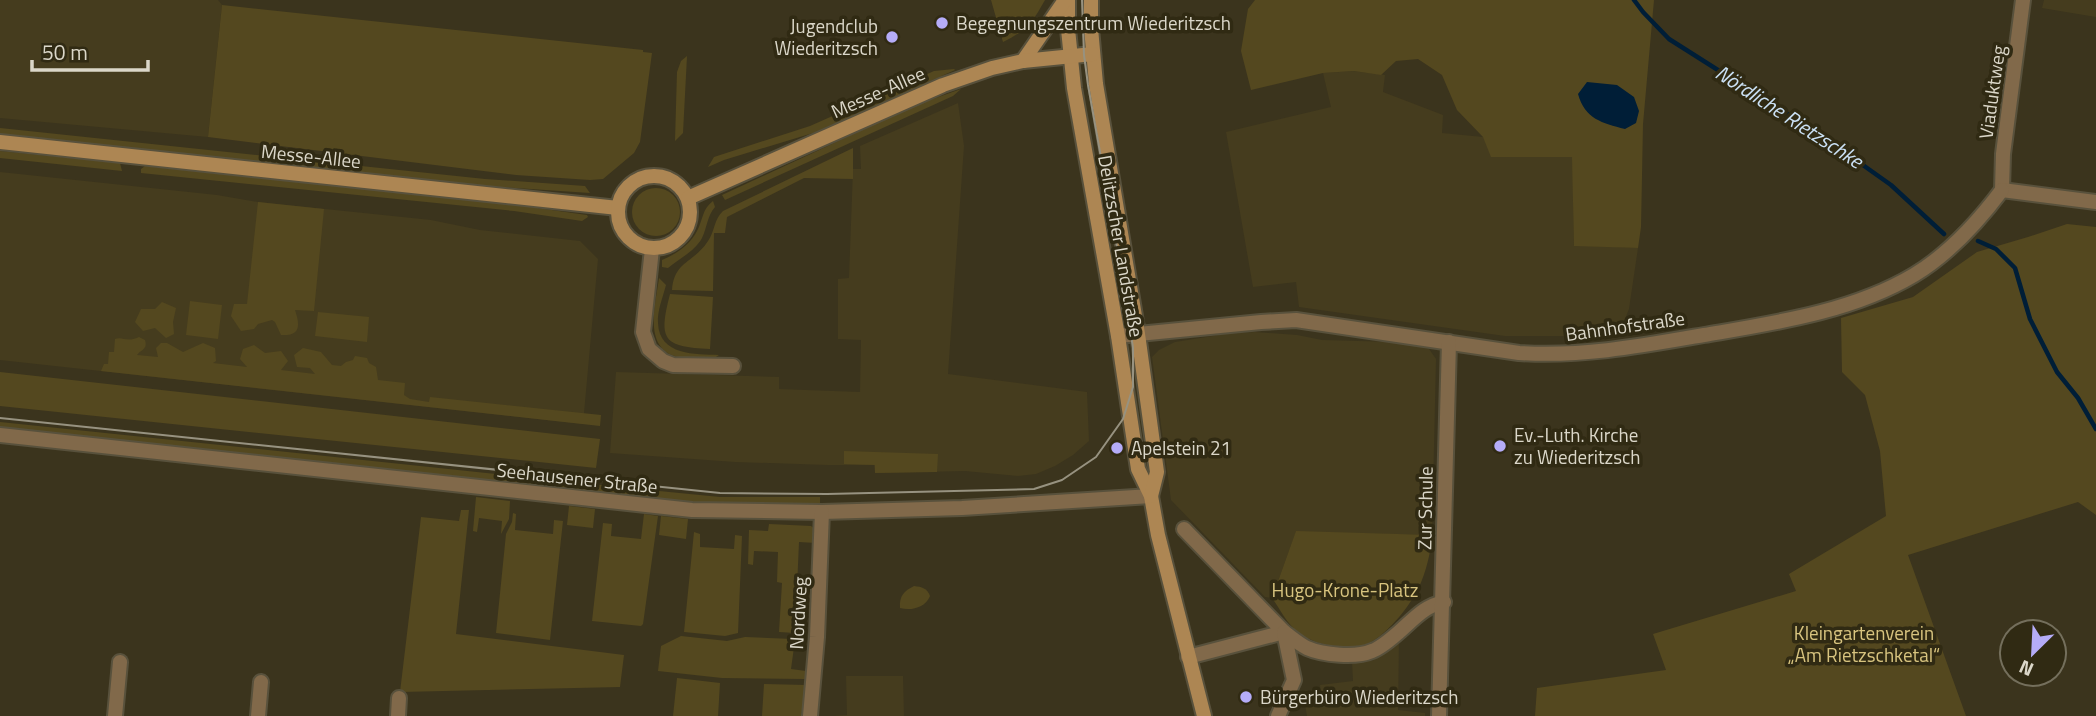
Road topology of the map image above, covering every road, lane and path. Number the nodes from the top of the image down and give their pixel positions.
1 (1067, 0) edge
2 (1091, 0) edge
3 (2023, 0) edge
4 (1093, 54) junction
5 (1071, 56) junction
6 (1023, 61) junction
7 (0, 142) edge
8 (2002, 190) junction
9 (688, 198) junction
10 (2096, 202) edge
11 (618, 208) junction
12 (652, 249) junction
13 (1138, 334) junction
14 (1118, 336) junction
15 (1449, 342) junction
16 (733, 366) dead end
17 (0, 435) edge
18 (1151, 496) junction
19 (822, 512) junction
20 (1184, 529) dead end
21 (1444, 602) junction
22 (1284, 632) junction
23 (1188, 657) junction
24 (120, 662) dead end
25 (261, 682) dead end
26 (399, 698) dead end
27 (115, 716) edge
28 (258, 716) edge
29 (398, 716) edge
30 (810, 716) edge
31 (1204, 716) edge
32 (1278, 716) edge
33 (1439, 716) edge

1 - 5 main road, Delitzscher Landstraße
1 - 6 main road
2 - 4 main road, Delitzscher Landstraße
3 - 8 street, Viaduktweg
4 - 5 main road, Messe-Allee
4 - 13 main road, Delitzscher Landstraße
5 - 6 main road, Messe-Allee
5 - 14 main road, Delitzscher Landstraße
6 - 9 main road, Messe-Allee
7 - 11 main road, Messe-Allee
8 - 10 street
8 - 15 street, Bahnhofstraße
9 - 11 main road
9 - 12 main road
11 - 12 main road
12 - 16 street
13 - 14 street, Bahnhofstraße
13 - 15 street, Bahnhofstraße
13 - 18 main road, Delitzscher Landstraße
14 - 18 main road, Delitzscher Landstraße
15 - 21 street, Zur Schule
17 - 19 street, Seehausener Straße
18 - 19 street, Seehausener Straße
18 - 23 main road, Delitzscher Landstraße
19 - 30 street, Nordweg
20 - 22 street
21 - 22 street
21 - 33 street, Zur Schule
22 - 23 street
22 - 32 street
23 - 31 main road, Delitzscher Landstraße
24 - 27 street
25 - 28 street
26 - 29 street

